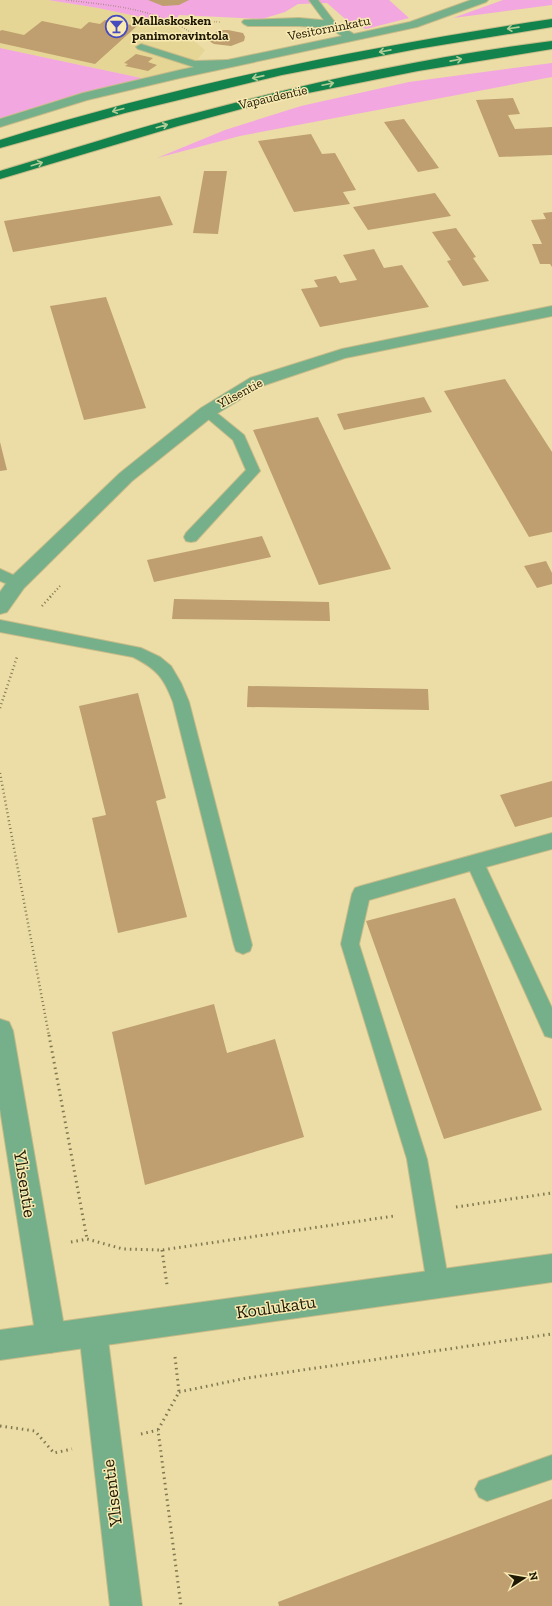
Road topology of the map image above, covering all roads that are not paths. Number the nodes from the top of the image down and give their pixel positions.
1 (313, 0) edge
2 (482, 0) edge
3 (248, 22) road end
4 (552, 23) edge
5 (332, 25) junction
6 (353, 38) junction
7 (552, 45) edge
8 (141, 47) dead end
9 (228, 63) junction
10 (0, 124) edge
11 (0, 144) edge
12 (0, 175) edge
13 (552, 311) edge
14 (207, 412) junction
15 (191, 537) dead end
16 (0, 574) edge
17 (17, 583) junction
18 (0, 608) edge
19 (0, 626) edge
20 (552, 841) edge
21 (475, 862) junction
22 (243, 944) dead end
23 (552, 1029) edge
24 (0, 1031) edge
25 (552, 1268) edge
26 (438, 1284) junction
27 (93, 1332) junction
28 (51, 1338) junction
29 (0, 1345) edge
30 (552, 1467) edge
31 (487, 1489) dead end
32 (126, 1606) edge

1 - 5 lane
2 - 6 street, Vesitorninkatu
3 - 5 street
4 -> 11 main road, Vapaudentie
5 - 6 street
6 - 9 street, Vesitorninkatu
12 -> 7 main road, Vapaudentie
8 - 9 lane
9 - 10 street, Vesitorninkatu
13 - 14 street, Ylisentie
14 - 15 lane
14 - 17 street, Ylisentie
16 - 17 lane
17 - 18 street, Ylisentie
19 - 22 lane
20 - 21 lane
21 - 23 lane
21 - 26 lane
24 - 28 street, Ylisentie
25 - 26 street, Koulukatu
26 - 27 street, Koulukatu
27 - 28 street, Koulukatu
27 - 32 street, Ylisentie
28 - 29 street, Koulukatu
30 - 31 lane

